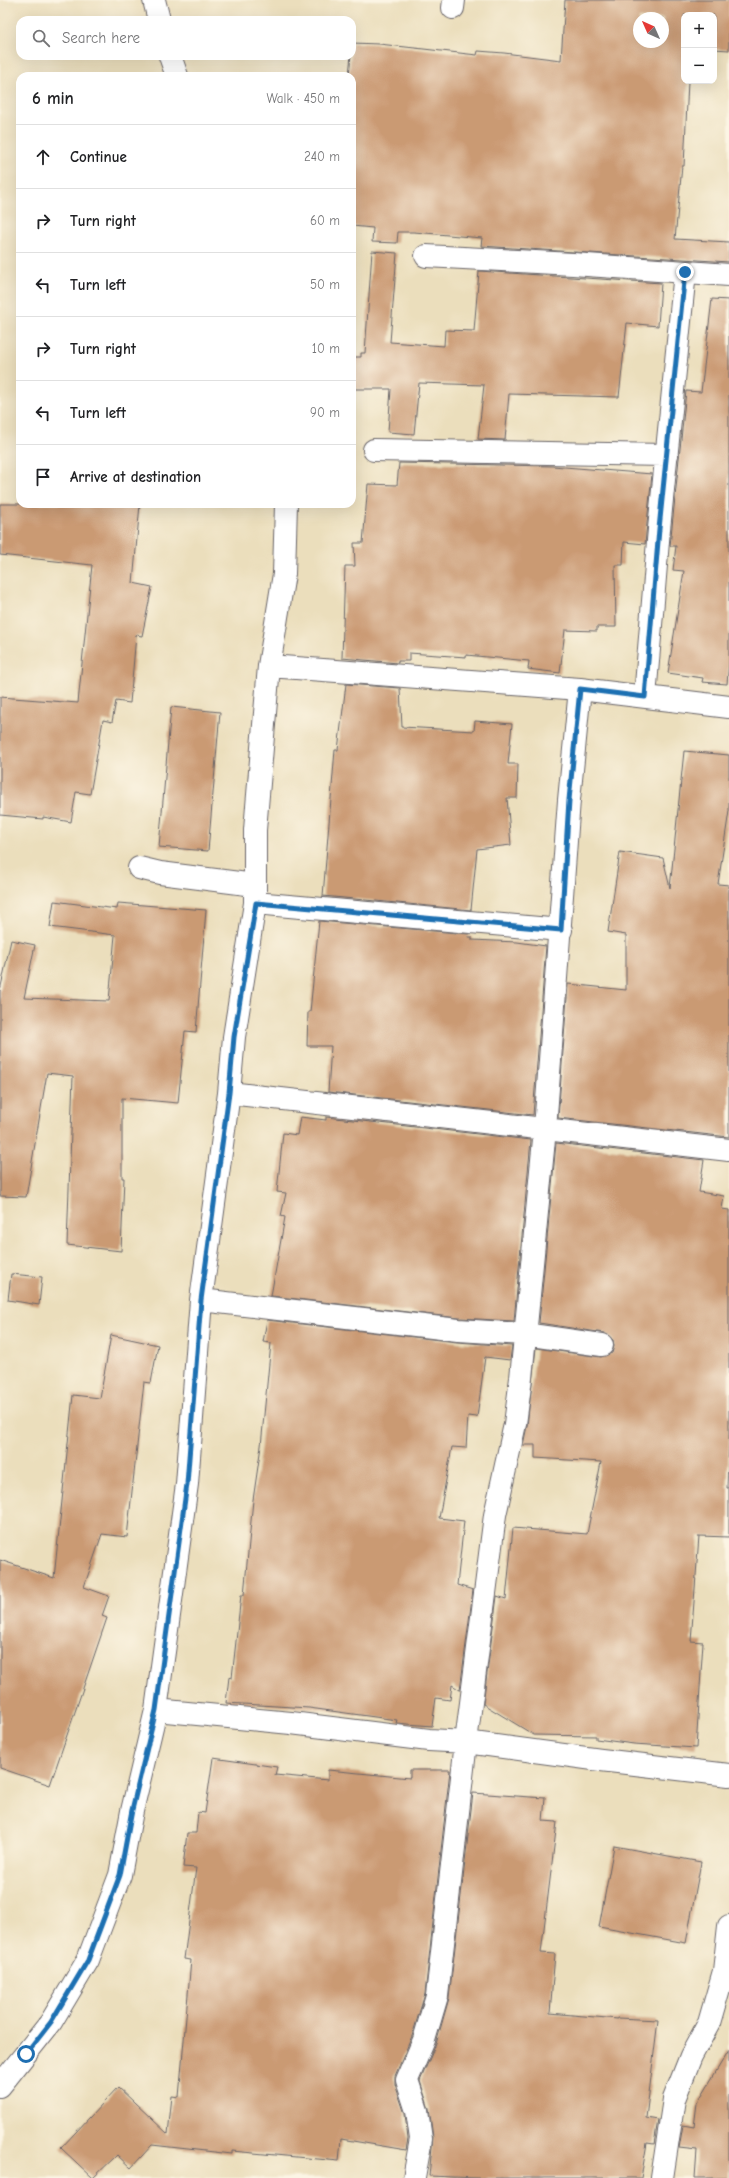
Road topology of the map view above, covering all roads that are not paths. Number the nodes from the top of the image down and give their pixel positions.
1 (154, 0) edge
2 (159, 16) edge
3 (171, 60) edge
4 (176, 72) edge
5 (426, 256) dead end
6 (685, 272) junction
7 (729, 275) edge
8 (374, 450) dead end
9 (667, 455) junction
10 (286, 508) edge
11 (269, 666) junction
12 (580, 689) junction
13 (645, 697) junction
14 (729, 707) edge
15 (139, 868) dead end
16 (255, 894) junction
17 (561, 930) junction
18 (229, 1093) junction
19 (545, 1129) junction
20 (729, 1150) edge
21 (201, 1300) junction
22 (524, 1334) junction
23 (602, 1345) dead end
24 (156, 1710) junction
25 (466, 1742) junction
26 (729, 1775) edge
27 (729, 1926) edge
28 (0, 2086) edge
29 (414, 2178) edge
30 (662, 2178) edge

1 - 2 street
3 - 4 street
5 - 6 street
6 - 7 street
6 - 9 street
8 - 9 street
9 - 13 street
10 - 11 street
11 - 12 street
11 - 16 street
12 - 13 street
12 - 17 street
13 - 14 street
15 - 16 street
16 - 17 street
16 - 18 street
17 - 19 street
18 - 19 street
18 - 21 street
19 - 20 street
19 - 22 street
21 - 22 street
21 - 24 street
22 - 23 street
22 - 25 street
24 - 25 street
24 - 28 street
25 - 26 street
25 - 29 street
27 - 30 street

